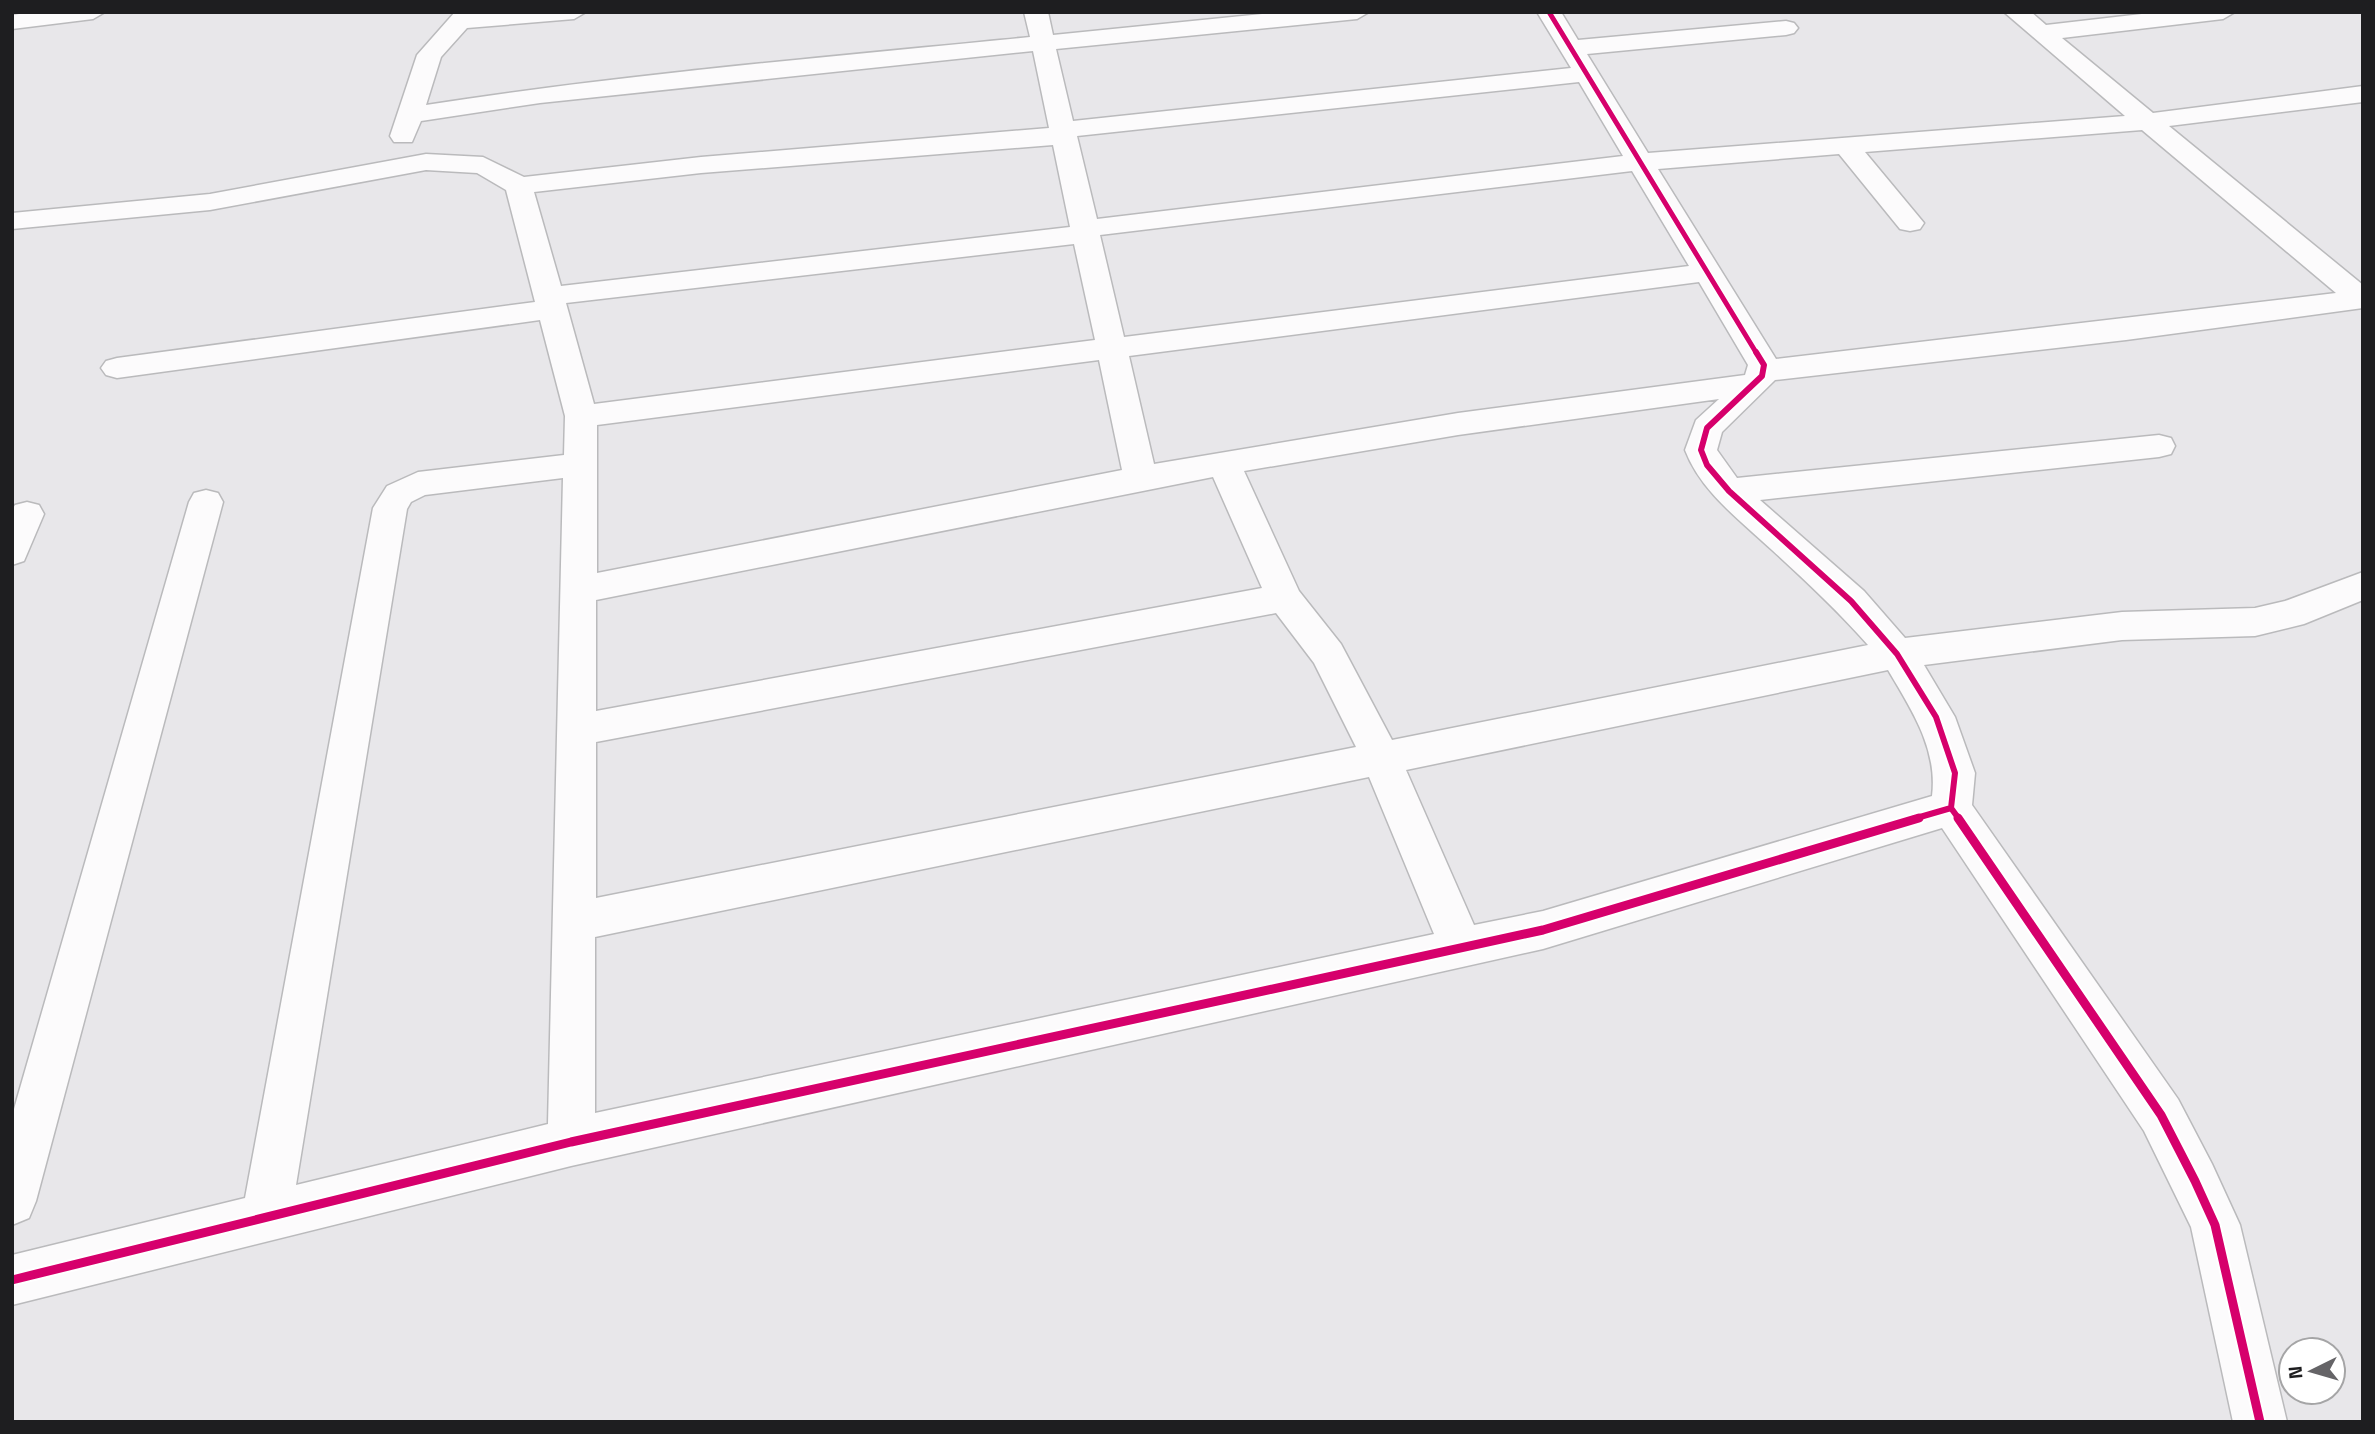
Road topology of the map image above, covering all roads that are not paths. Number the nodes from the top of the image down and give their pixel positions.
1 (93, 12) edge
2 (574, 12) edge
3 (1036, 12) edge
4 (1357, 12) edge
5 (1549, 12) edge
6 (2016, 12) edge
7 (2224, 12) edge
8 (464, 17) edge
9 (12, 22) edge
10 (1786, 28) dead end
11 (2040, 33) junction
12 (1044, 45) junction
13 (1579, 61) junction
14 (2363, 94) edge
15 (410, 115) junction
16 (2144, 122) junction
17 (1062, 133) junction
18 (1846, 146) junction
19 (1640, 162) junction
20 (393, 169) junction
21 (519, 186) junction
22 (12, 221) edge
23 (1910, 223) dead end
24 (1084, 232) junction
25 (1708, 272) junction
26 (2362, 299) edge
27 (552, 303) junction
28 (1111, 348) junction
29 (117, 368) dead end
30 (1758, 377) junction
31 (581, 416) junction
32 (2159, 446) dead end
33 (581, 464) junction
34 (1224, 464) junction
35 (1141, 479) junction
36 (1729, 491) junction
37 (205, 502) dead end
38 (27, 514) dead end
39 (12, 552) edge
40 (2363, 585) edge
41 (579, 590) junction
42 (1284, 598) junction
43 (1898, 654) junction
44 (576, 730) junction
45 (1382, 760) junction
46 (1951, 808) junction
47 (574, 922) junction
48 (1462, 948) junction
49 (571, 1142) junction
50 (12, 1201) edge
51 (266, 1219) junction
52 (12, 1280) edge
53 (2260, 1422) edge

1 - 9 street
2 - 8 street
3 - 12 street
4 - 12 street
5 - 13 street
6 - 11 street
7 - 11 street
8 - 15 street
10 - 13 street
11 - 16 street
12 - 15 street
12 - 17 street
13 - 17 street
13 - 19 street
14 - 16 street
15 - 20 street
16 - 18 street
16 - 26 street
17 - 21 street
17 - 24 street
18 - 19 street
18 - 23 street
19 - 24 street
19 - 25 street
20 - 21 street
20 - 22 street
21 - 27 street
24 - 27 street
24 - 28 street
25 - 28 street
25 - 30 street
26 - 30 street
27 - 29 street
27 - 31 street
28 - 31 street
28 - 35 street
30 - 34 street
30 - 36 street
31 - 33 street
32 - 36 street
33 - 41 street
33 - 51 street
34 - 35 street
34 - 42 street
35 - 41 street
36 - 43 street
37 - 50 street
38 - 39 street
40 - 43 street
41 - 44 street
42 - 44 street
42 - 45 street
43 - 45 street
43 - 46 street
44 - 47 street
45 - 47 street
45 - 48 street
46 - 48 street
46 - 53 street
47 - 49 street
48 - 49 street
49 - 51 street
51 - 52 street

